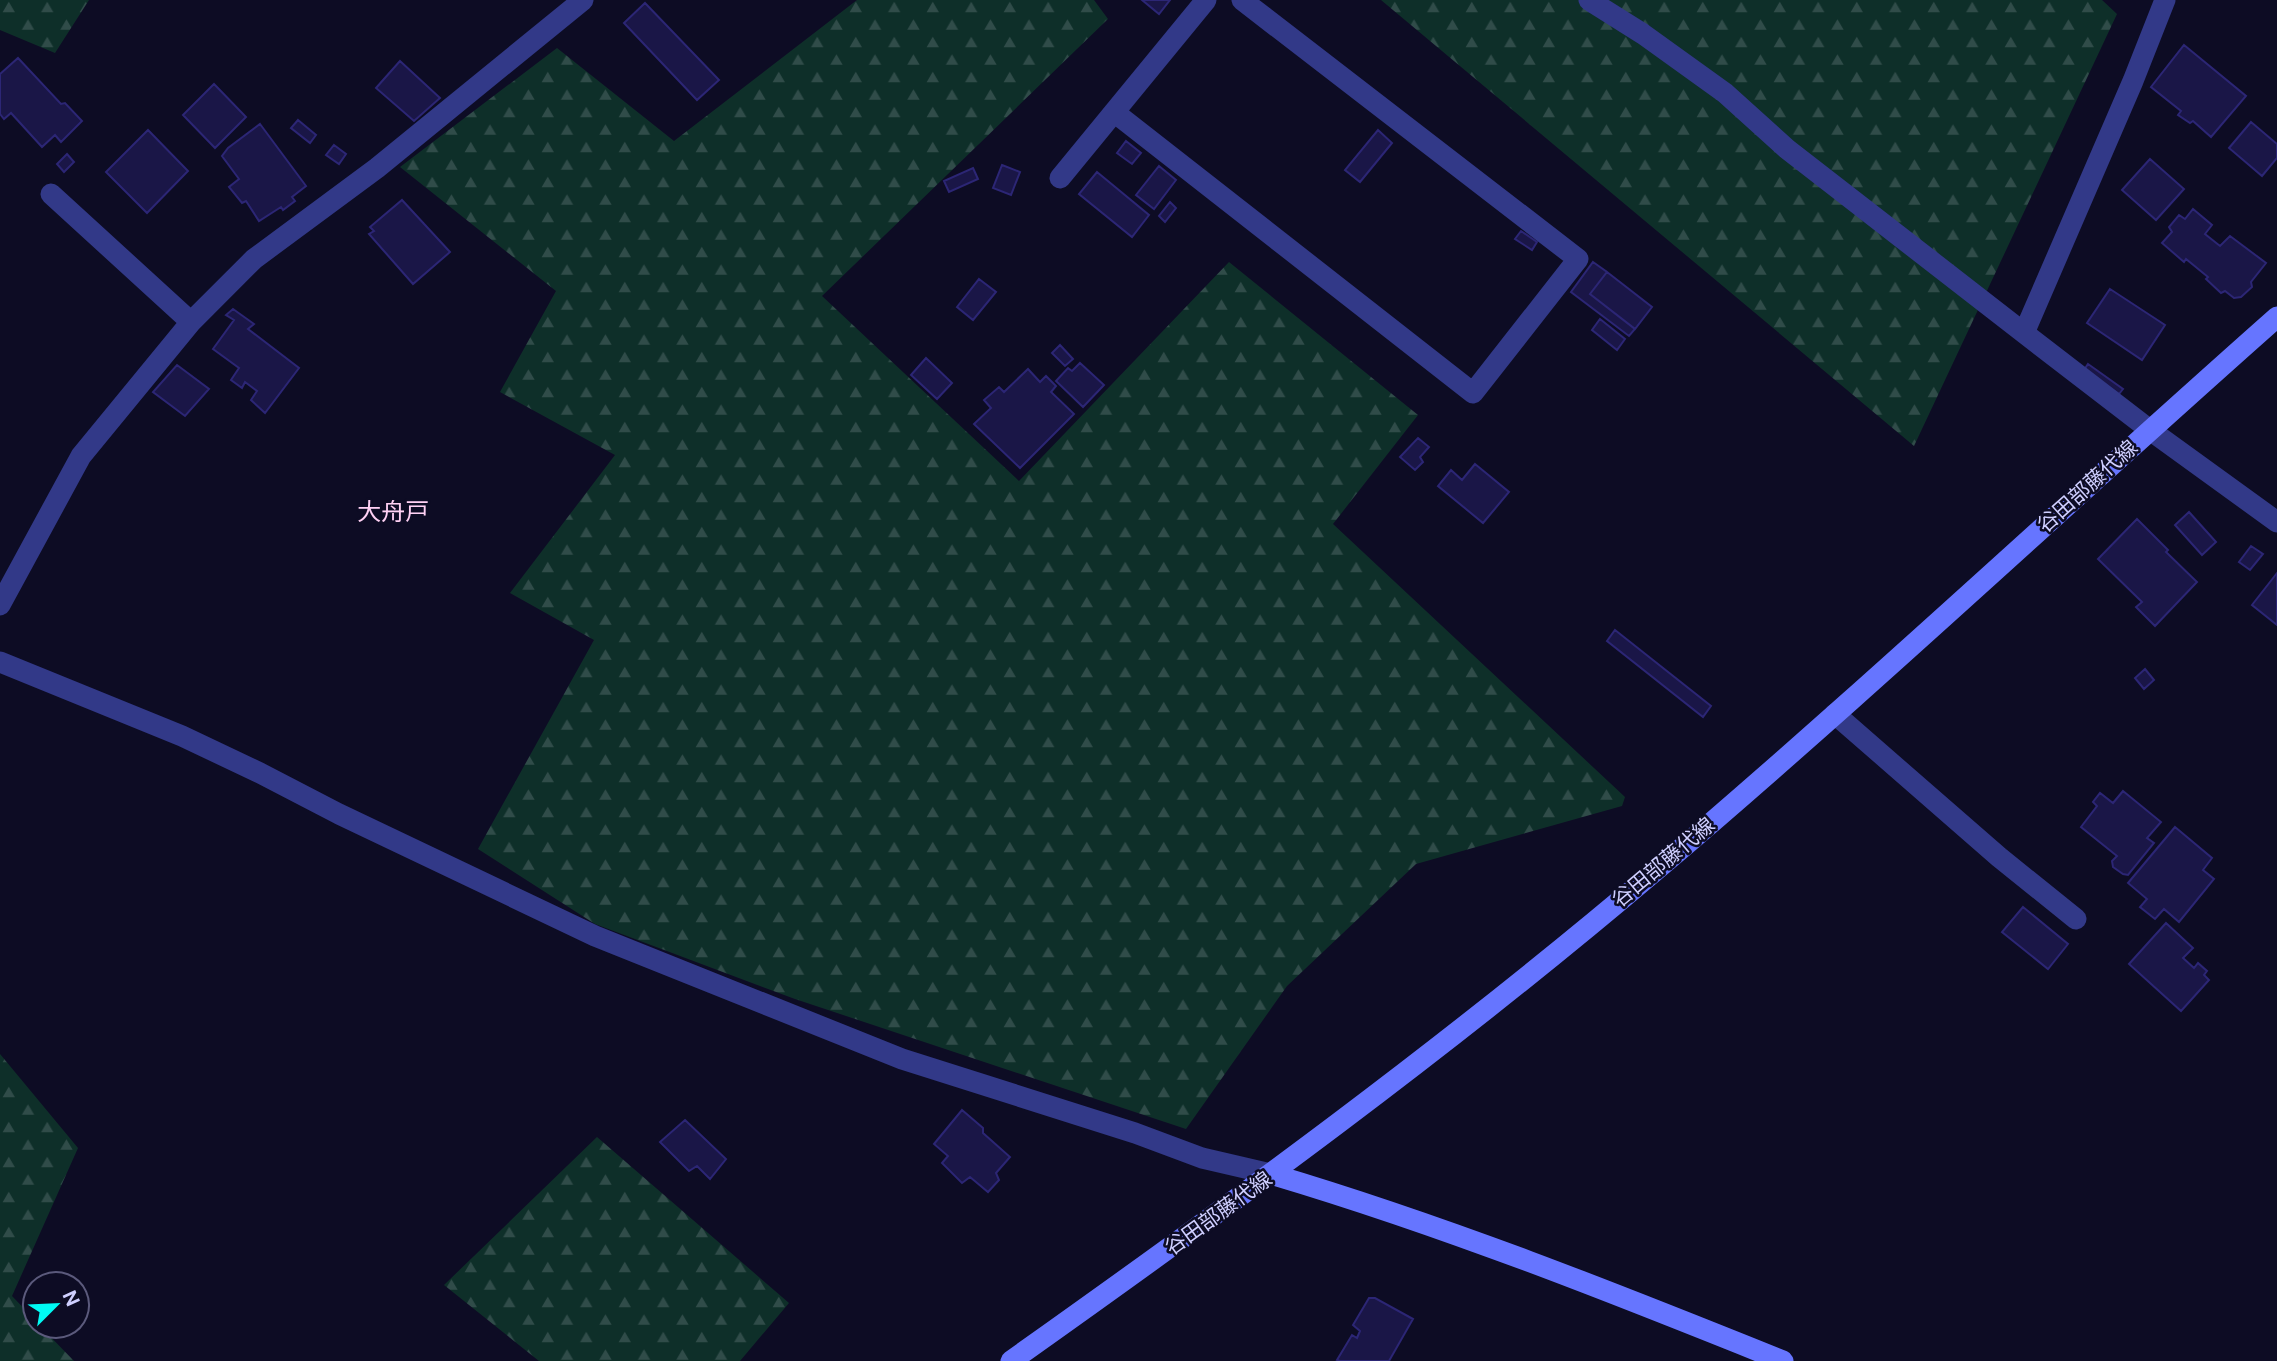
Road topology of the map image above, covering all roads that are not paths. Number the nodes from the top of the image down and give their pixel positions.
1 (583, 0) edge
2 (1206, 0) edge
3 (1242, 0) edge
4 (1590, 0) edge
5 (2165, 0) edge
6 (1114, 112) junction
7 (1060, 178) dead end
8 (51, 194) dead end
9 (2277, 317) edge
10 (191, 322) junction
11 (2024, 334) junction
12 (2150, 430) junction
13 (2277, 522) edge
14 (0, 605) edge
15 (0, 662) edge
16 (1835, 714) junction
17 (2076, 919) dead end
18 (1271, 1174) junction
19 (1011, 1361) edge
20 (1783, 1361) edge

1 - 10 street
2 - 6 street
3 - 6 street
4 - 11 street
5 - 11 street
6 - 7 street
8 - 10 street
9 - 12 main road, 谷田部藤代線
10 - 14 street
11 - 12 street
12 - 13 street
12 - 16 main road, 谷田部藤代線
15 - 18 street
16 - 17 street
16 - 18 main road, 谷田部藤代線
18 - 19 main road, 谷田部藤代線
18 - 20 main road

